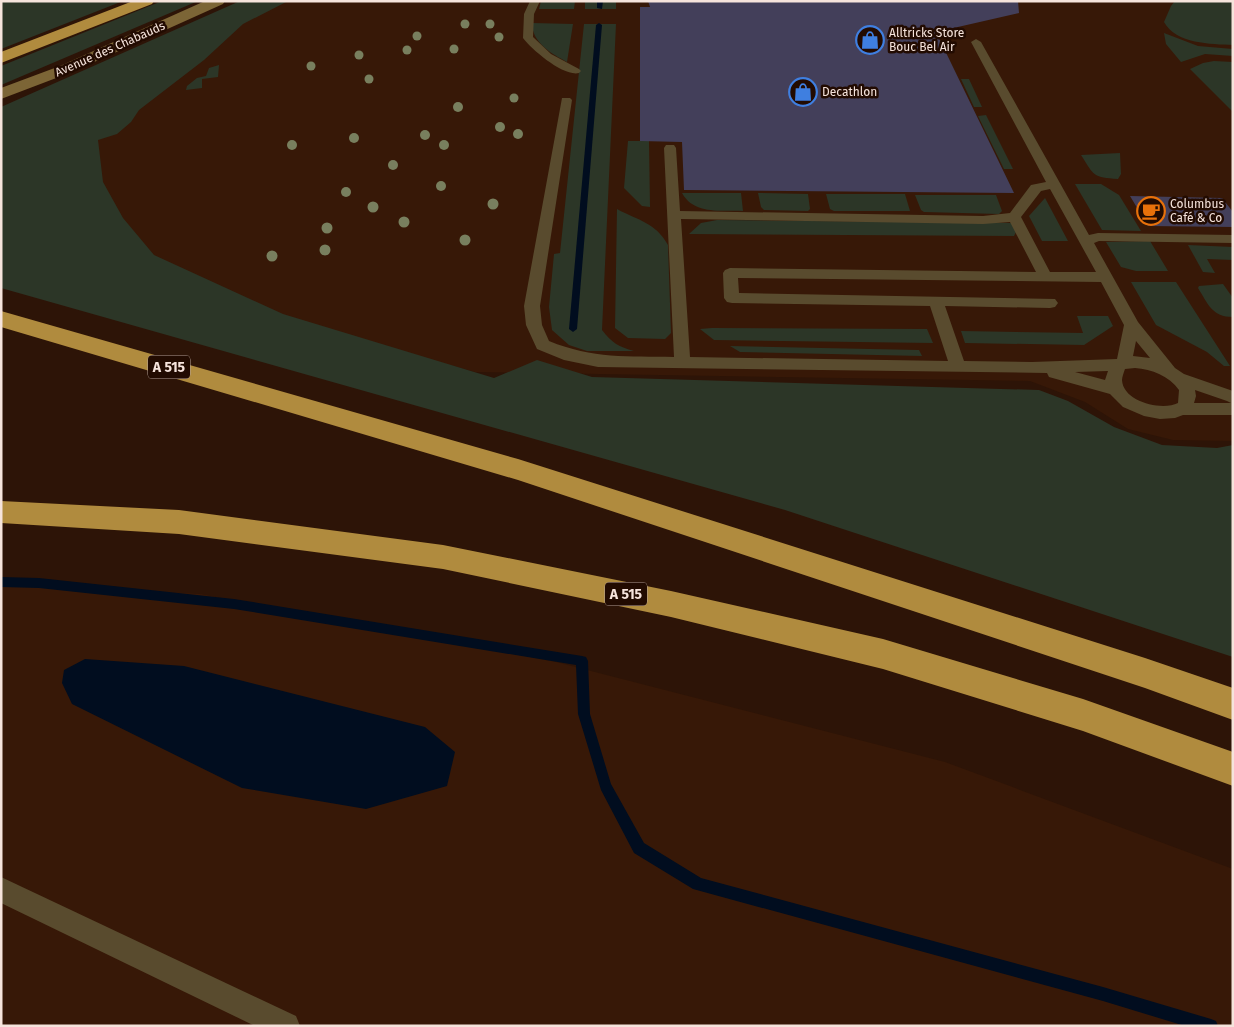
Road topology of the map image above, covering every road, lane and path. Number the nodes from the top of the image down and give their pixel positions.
1 (146, 1) edge
2 (218, 1) edge
3 (535, 1) edge
4 (976, 42) dead end
5 (1, 58) edge
6 (575, 71) dead end
7 (1, 94) edge
8 (566, 100) dead end
9 (670, 148) dead end
10 (1053, 184) junction
11 (675, 215) junction
12 (1014, 217) junction
13 (1233, 239) edge
14 (1086, 241) junction
15 (1046, 277) junction
16 (1106, 277) junction
17 (936, 301) junction
18 (1050, 303) dead end
19 (1, 319) edge
20 (1132, 325) junction
21 (682, 362) junction
22 (1121, 364) junction
23 (958, 366) junction
24 (1037, 368) junction
25 (1173, 375) junction
26 (1116, 389) junction
27 (1233, 397) edge
28 (1183, 409) junction
29 (1233, 409) edge
30 (1, 512) edge
31 (1233, 704) edge
32 (1233, 769) edge
33 (1, 890) edge
34 (286, 1026) edge

1 - 5 highway
2 - 7 main road, Avenue des Chabauds
3 - 6 lane
4 - 10 lane
8 - 21 lane
9 - 11 lane
10 - 12 lane
10 - 14 lane
11 - 12 lane
11 - 21 lane
12 - 15 lane
13 - 14 lane
14 - 16 lane
15 - 16 lane
15 - 17 lane
16 - 20 lane
17 - 18 lane
17 - 23 lane
19 - 31 highway, A 515
20 - 22 lane
20 - 25 lane
21 - 23 lane
22 - 24 lane
22 - 25 lane
22 - 26 lane
23 - 24 lane
24 - 26 lane
25 - 27 lane
25 - 28 lane
26 - 28 lane
28 - 29 lane
30 - 32 highway, A 515
33 - 34 lane

